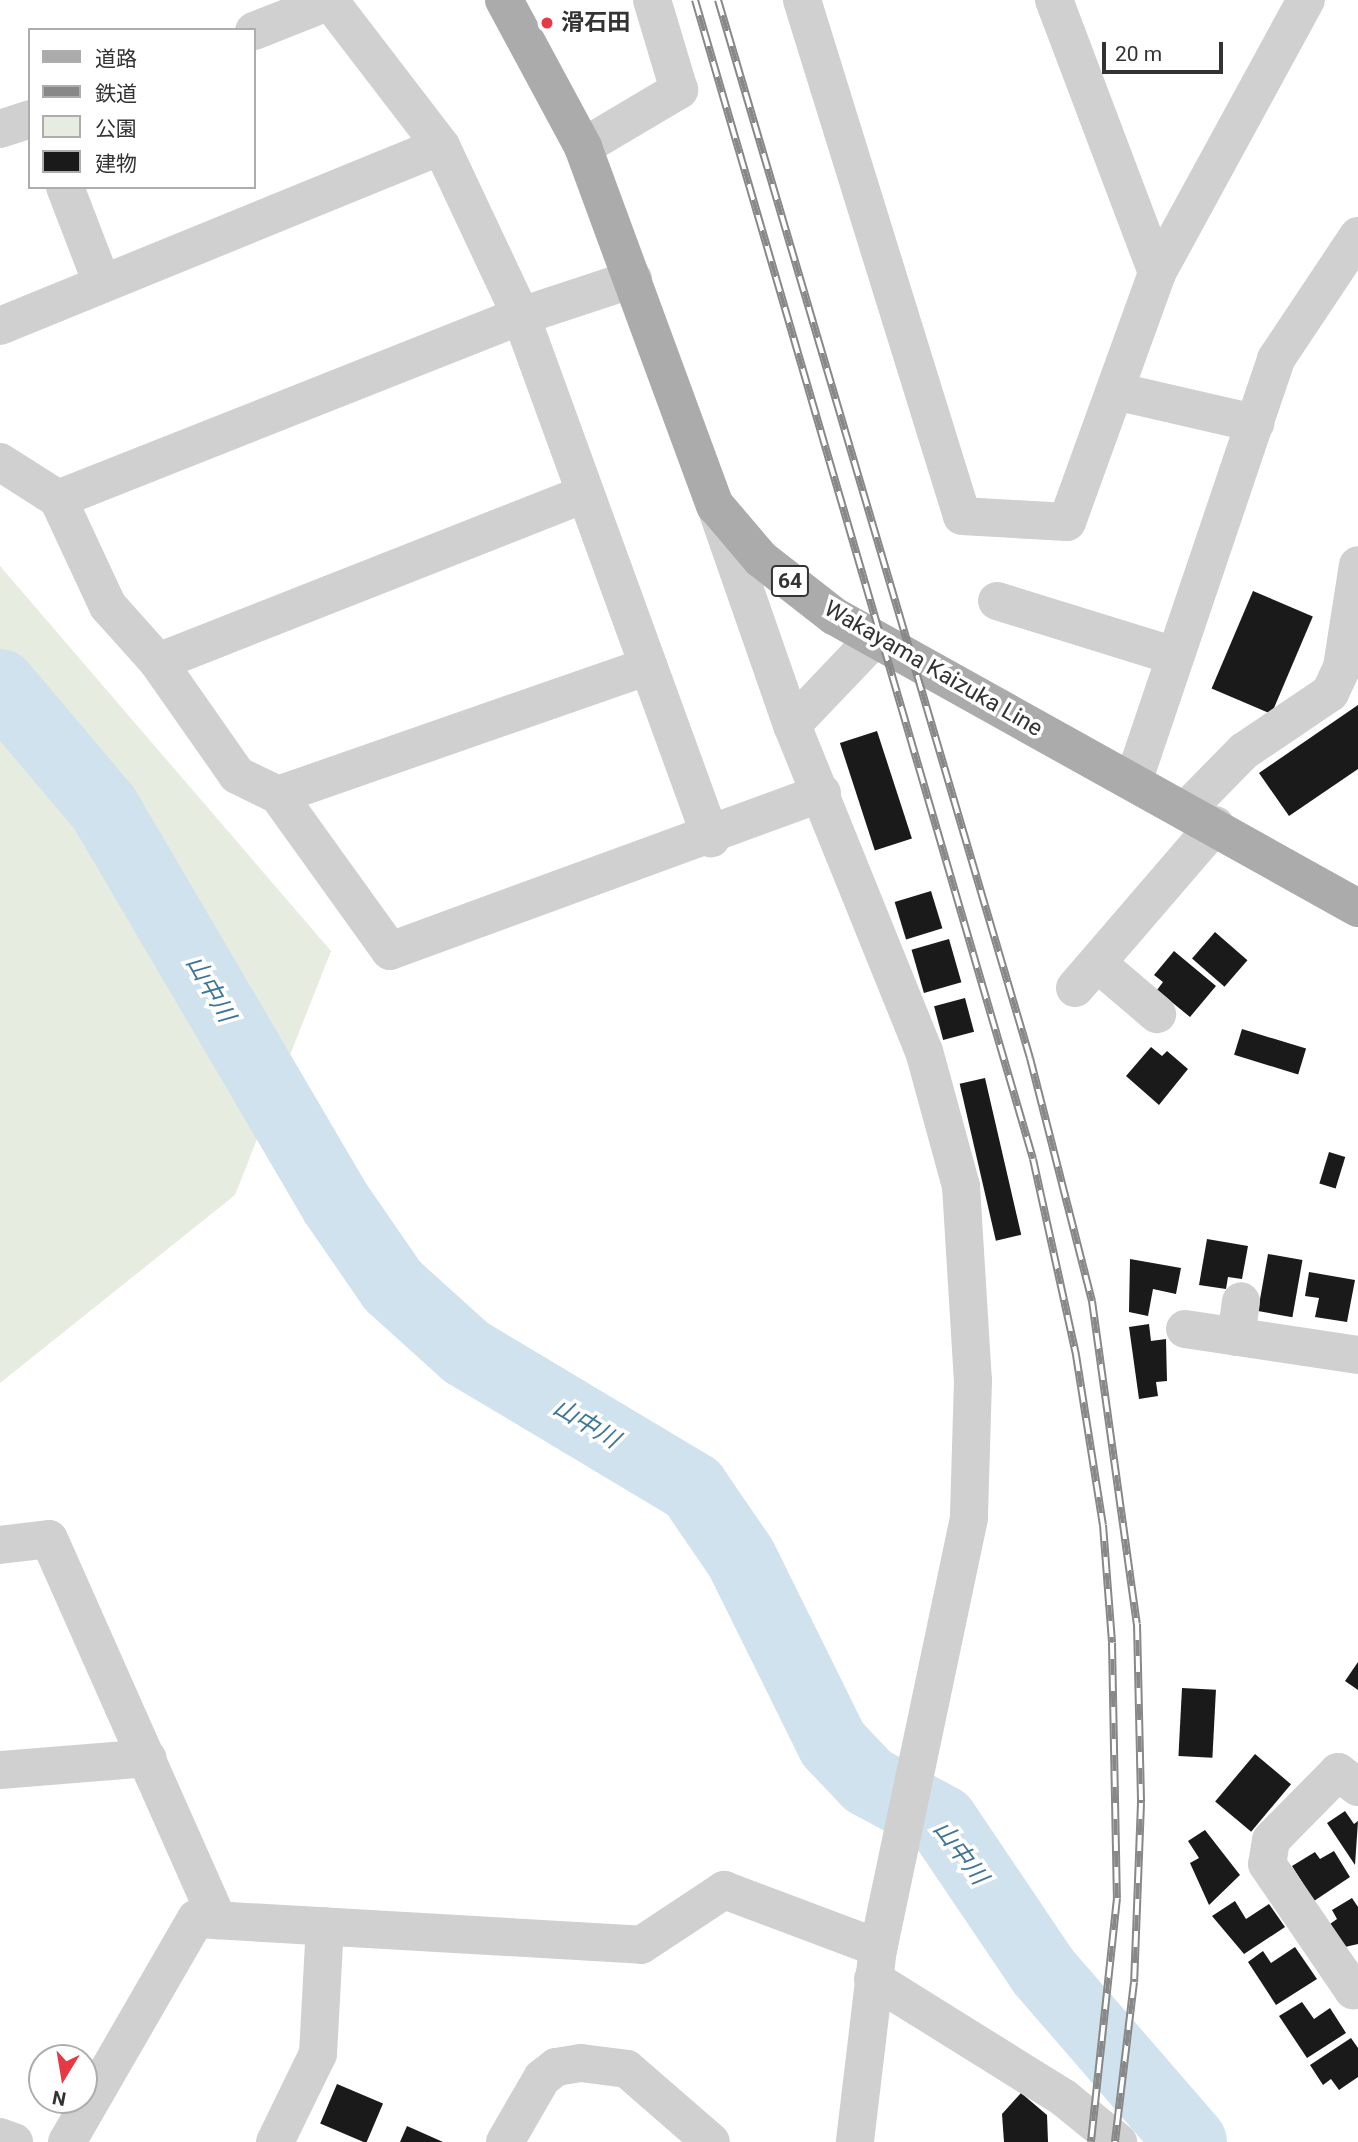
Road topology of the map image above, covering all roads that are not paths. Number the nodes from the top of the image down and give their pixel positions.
1 (504, 0) edge
2 (652, 0) edge
3 (802, 0) edge
4 (1054, 0) edge
5 (1306, 0) edge
6 (330, 1) edge
7 (256, 31) edge
8 (28, 120) edge
9 (0, 129) edge
10 (441, 146) junction
11 (583, 147) junction
12 (66, 189) edge
13 (1358, 236) edge
14 (1157, 273) junction
15 (633, 279) junction
16 (101, 281) junction
17 (521, 316) junction
18 (0, 326) edge
19 (1115, 391) junction
20 (1255, 423) junction
21 (0, 462) edge
22 (584, 494) junction
23 (58, 499) junction
24 (716, 505) junction
25 (1358, 565) edge
26 (997, 601) dead end
27 (874, 639) junction
28 (1175, 656) junction
29 (158, 662) junction
30 (648, 666) junction
31 (792, 725) junction
32 (1133, 782) junction
33 (822, 793) junction
34 (278, 794) junction
35 (1201, 817) junction
36 (711, 838) junction
37 (1358, 908) edge
38 (1157, 1014) dead end
39 (1185, 1329) dead end
40 (1358, 1355) edge
41 (0, 1545) edge
42 (148, 1758) junction
43 (0, 1770) edge
44 (1358, 1787) edge
45 (218, 1920) junction
46 (325, 1926) junction
47 (876, 1964) junction
48 (1358, 1986) edge
49 (0, 2137) edge
50 (14, 2142) edge
51 (67, 2142) edge
52 (275, 2142) edge
53 (505, 2142) edge
54 (711, 2142) edge
55 (855, 2142) edge
56 (1118, 2142) edge

1 - 11 main road, Wakayama Kaizuka Line / 64
2 - 11 street
3 - 19 street
4 - 14 street
5 - 14 street
6 - 7 street
6 - 10 street
8 - 9 street
10 - 16 street
10 - 17 street
11 - 15 main road, Wakayama Kaizuka Line / 64
12 - 16 street
13 - 20 street
14 - 19 street
15 - 17 street
15 - 24 main road, Wakayama Kaizuka Line / 64
16 - 18 street
17 - 22 street
17 - 23 street
19 - 20 street
20 - 28 street
21 - 23 street
22 - 29 street
22 - 30 street
23 - 29 street
24 - 27 main road, Wakayama Kaizuka Line / 64
24 - 31 street
25 - 35 street
26 - 28 street
27 - 31 street
27 - 32 main road, Wakayama Kaizuka Line / 64
28 - 32 street
29 - 34 street
30 - 34 street
30 - 36 street
31 - 33 street
32 - 35 main road, Wakayama Kaizuka Line / 64
33 - 36 street
33 - 47 street
34 - 36 street
35 - 37 main road, Wakayama Kaizuka Line / 64
35 - 38 street
39 - 40 street
41 - 42 street
42 - 43 street
42 - 45 street
44 - 48 street
45 - 46 street
45 - 51 street
46 - 47 street
46 - 52 street
47 - 55 street
47 - 56 street
49 - 50 street
53 - 54 street

